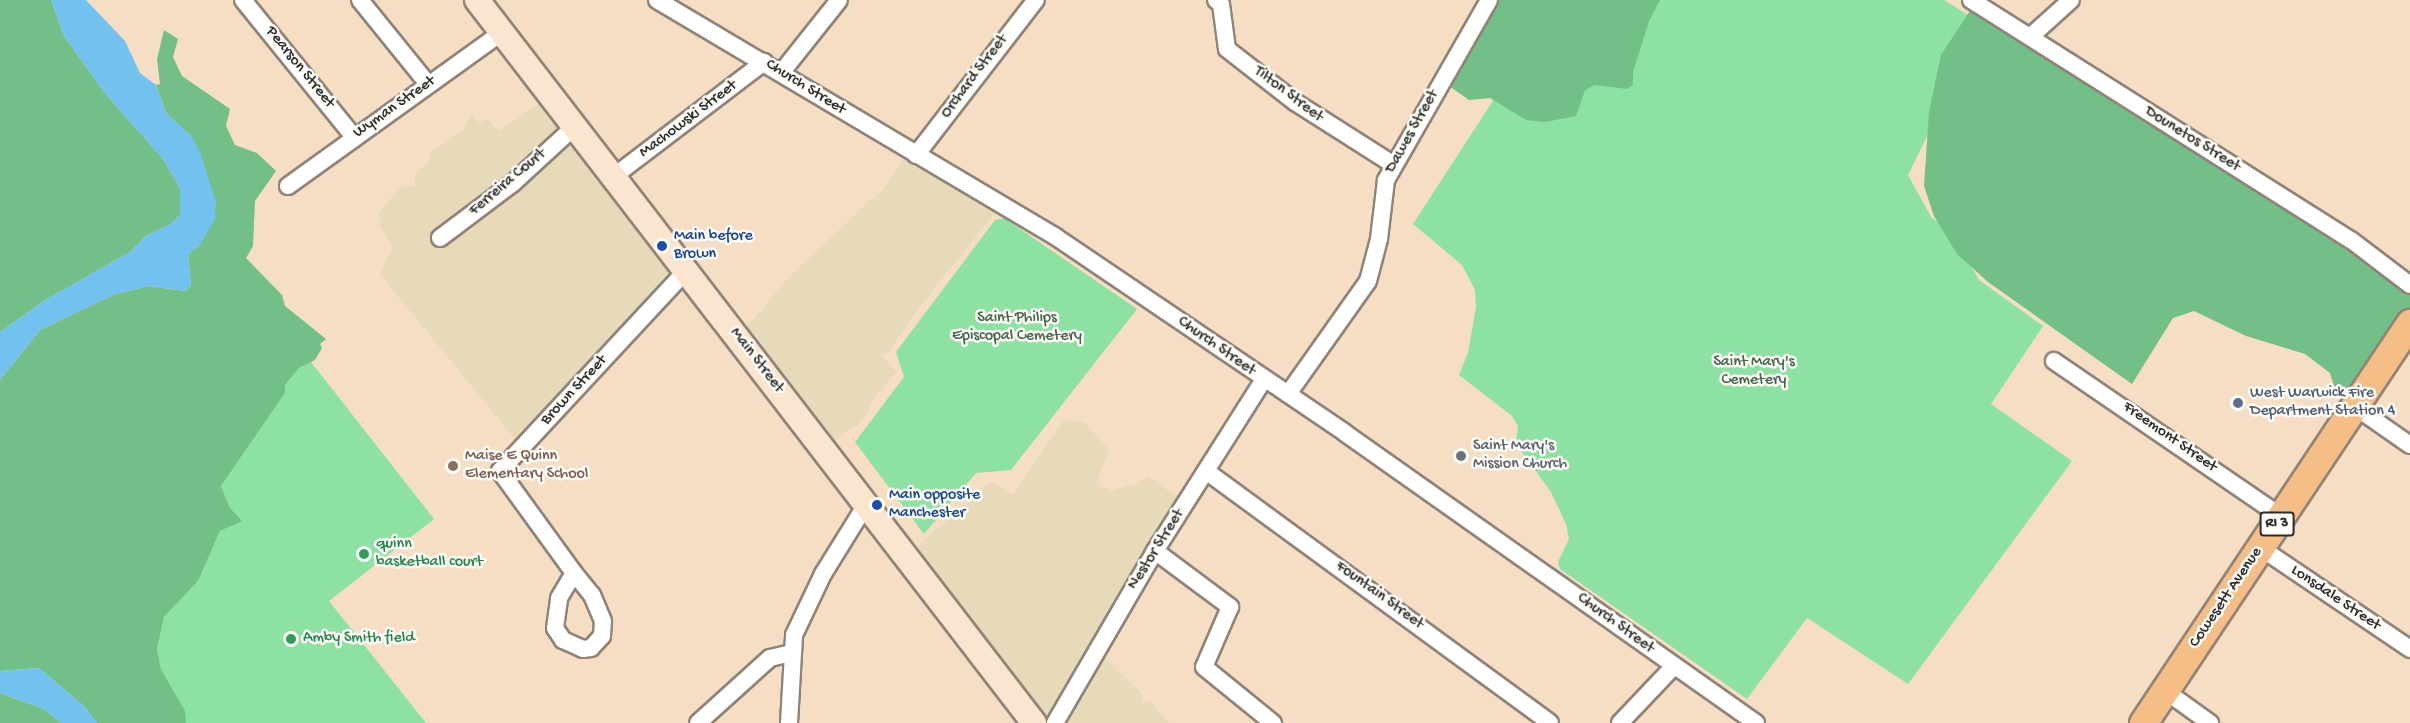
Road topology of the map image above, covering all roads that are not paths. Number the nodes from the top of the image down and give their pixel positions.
1 (243, 0) edge
2 (360, 0) edge
3 (477, 0) edge
4 (657, 0) edge
5 (839, 0) edge
6 (1036, 0) edge
7 (1216, 0) edge
8 (1489, 0) edge
9 (1971, 0) edge
10 (2071, 0) edge
11 (502, 32) junction
12 (2030, 37) junction
13 (764, 62) junction
14 (781, 73) junction
15 (429, 84) junction
16 (575, 126) junction
17 (354, 137) junction
18 (916, 155) junction
19 (1394, 165) junction
20 (613, 177) junction
21 (288, 186) dead end
22 (440, 238) dead end
23 (686, 271) junction
24 (2410, 285) edge
25 (2410, 323) edge
26 (2055, 361) dead end
27 (1264, 379) junction
28 (1288, 394) junction
29 (2354, 406) junction
30 (2410, 446) edge
31 (1206, 471) junction
32 (867, 503) junction
33 (2282, 517) junction
34 (2260, 548) junction
35 (1155, 551) junction
36 (574, 573) dead end
37 (2410, 649) edge
38 (791, 653) junction
39 (1674, 666) junction
40 (2164, 690) junction
41 (698, 723) edge
42 (789, 723) edge
43 (1034, 723) edge
44 (1055, 723) edge
45 (1273, 723) edge
46 (1550, 723) edge
47 (1620, 723) edge
48 (1756, 723) edge
49 (2143, 723) edge
50 (2210, 723) edge

1 - 17 street, Pearson Street
2 - 15 street
3 - 11 main road, Main Street
4 - 13 street, Church Street
5 - 14 street
6 - 18 street, Orchard Street
7 - 19 street, Tilton Street
8 - 19 street, Dawes Street
9 - 12 street, Dounetos Street
10 - 12 street
11 - 15 street, Wyman Street
11 - 16 main road, Main Street
12 - 24 street, Dounetos Street
13 - 14 street, Church Street
13 - 20 street, Machowski Street
14 - 18 street, Church Street
15 - 17 street, Wyman Street
16 - 20 main road, Main Street
16 - 22 street, Ferreira Court
17 - 21 street, Wyman Street
18 - 27 street, Church Street
19 - 28 street, Dawes Street
20 - 23 main road, Main Street
23 - 32 main road, Main Street
23 - 36 street, Brown Street
25 - 29 main road, Cowesett Avenue / RI 3
26 - 33 street, Freemont Street
27 - 28 street, Church Street
27 - 31 street, Nestor Street
28 - 39 street, Church Street
29 - 30 street
29 - 33 main road, Cowesett Avenue / RI 3
31 - 35 street, Nestor Street
31 - 46 street, Fountain Street
32 - 38 street
32 - 43 main road, Main Street
33 - 34 main road, Cowesett Avenue / RI 3
34 - 37 street, Lonsdale Street
34 - 40 main road, Cowesett Avenue / RI 3
35 - 44 street, Nestor Street
35 - 45 street
38 - 41 street
38 - 42 street
39 - 47 street
39 - 48 street, Church Street
40 - 49 main road, Cowesett Avenue / RI 3
40 - 50 street

